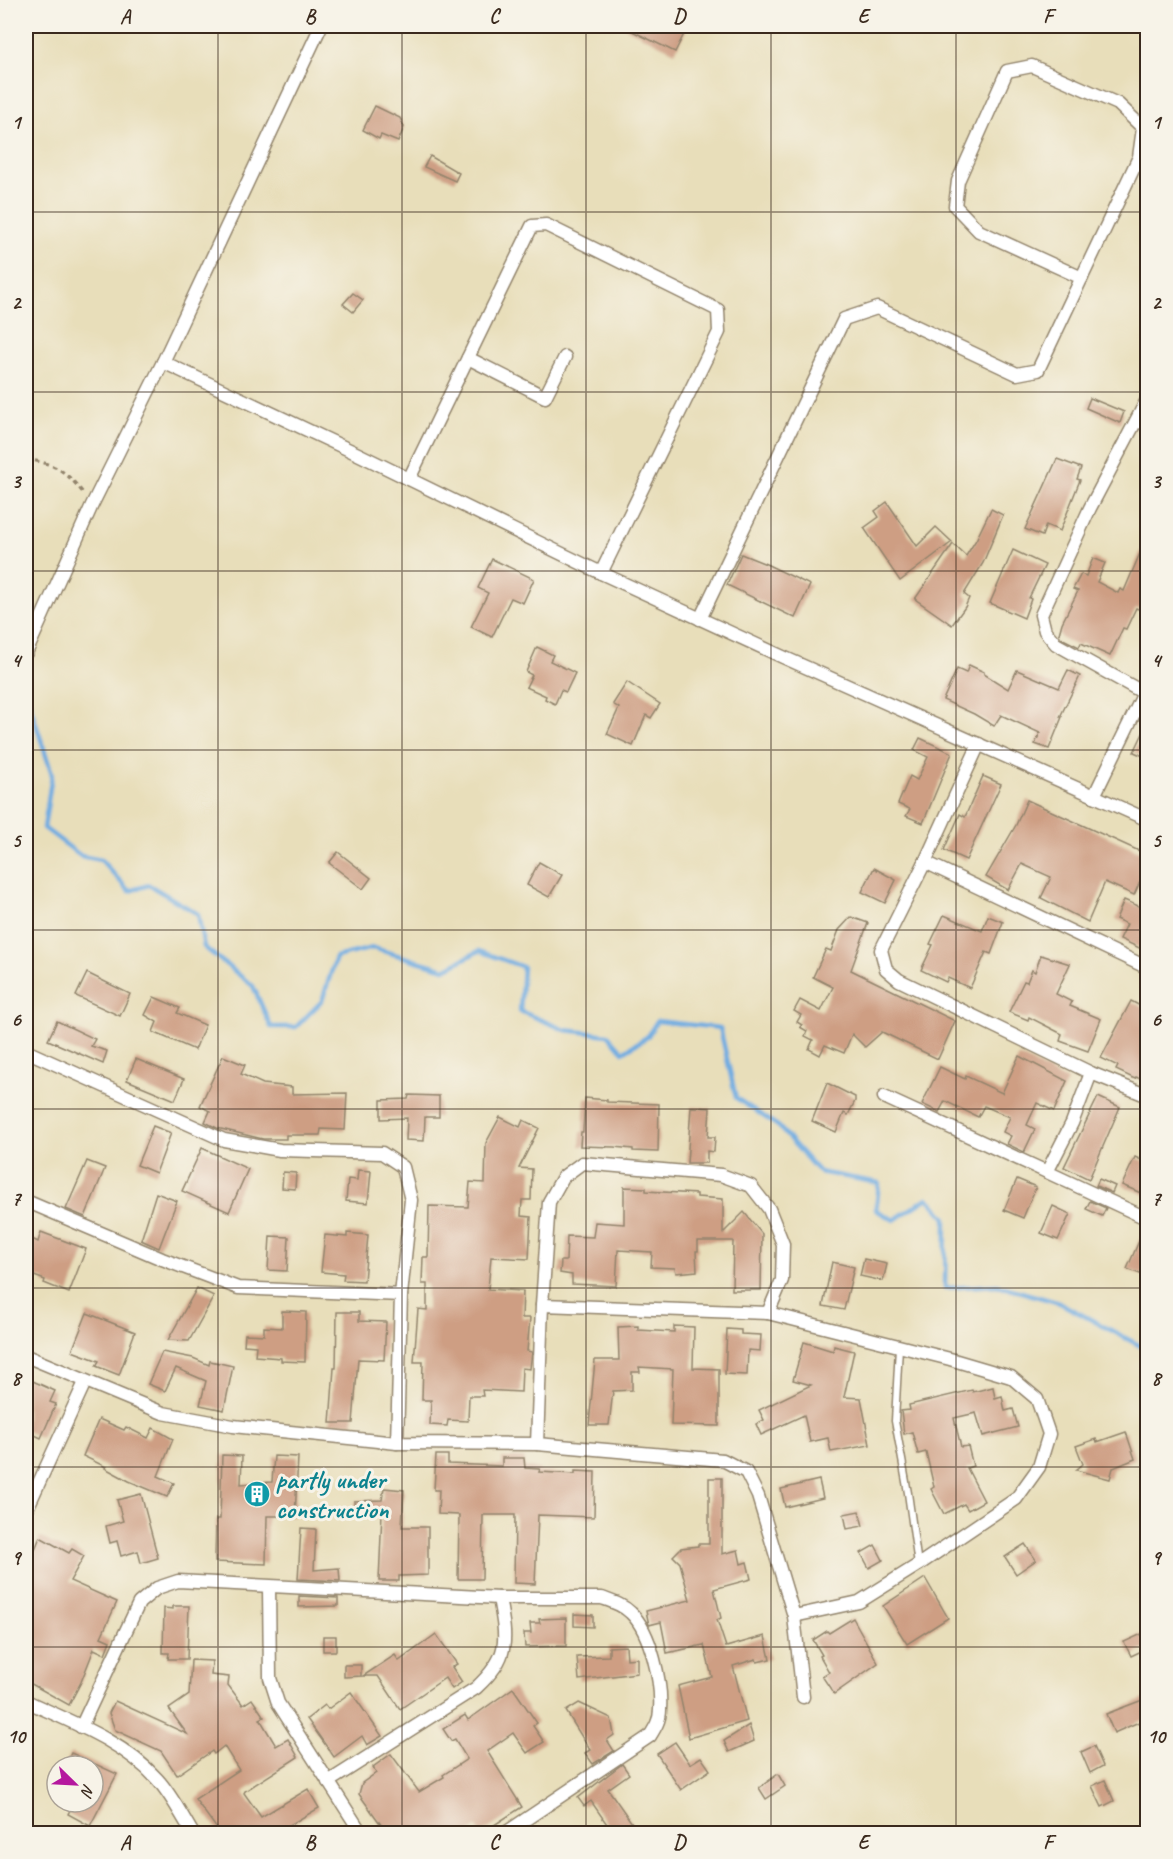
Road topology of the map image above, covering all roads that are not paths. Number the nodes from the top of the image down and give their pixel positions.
1 (321, 26) edge
2 (1082, 278) junction
3 (566, 357) dead end
4 (468, 358) junction
5 (163, 362) junction
6 (1148, 398) edge
7 (1142, 423) edge
8 (408, 479) junction
9 (601, 573) junction
10 (700, 619) junction
11 (26, 653) edge
12 (1146, 689) edge
13 (979, 744) junction
14 (1094, 796) junction
15 (1148, 820) edge
16 (925, 862) junction
17 (1148, 968) edge
18 (26, 1051) edge
19 (1091, 1073) junction
20 (884, 1096) dead end
21 (1148, 1096) edge
22 (1047, 1172) junction
23 (26, 1201) edge
24 (1148, 1219) edge
25 (401, 1295) junction
26 (542, 1305) junction
27 (768, 1313) junction
28 (899, 1346) junction
29 (26, 1356) edge
30 (85, 1382) junction
31 (397, 1443) junction
32 (537, 1444) junction
33 (26, 1511) edge
34 (918, 1565) junction
35 (269, 1587) junction
36 (500, 1598) junction
37 (794, 1616) junction
38 (803, 1697) dead end
39 (26, 1701) edge
40 (81, 1727) junction
41 (328, 1782) junction
42 (193, 1833) edge
43 (363, 1833) edge
44 (504, 1833) edge

1 - 5 street
2 - 2 street
2 - 10 street
3 - 4 street
4 - 8 street
4 - 9 street
5 - 8 street
5 - 11 street
6 - 7 street
7 - 12 street
8 - 9 street
9 - 10 street
10 - 13 street
12 - 14 street
13 - 14 street
13 - 16 street
14 - 15 street
16 - 17 street
16 - 19 street
18 - 25 street
19 - 21 street
19 - 22 street
20 - 22 street
22 - 24 street
23 - 25 street
25 - 31 street
26 - 27 street
26 - 27 street
26 - 32 street
27 - 28 street
28 - 34 lane
28 - 34 street
29 - 30 street
30 - 31 street
30 - 33 street
31 - 32 street
32 - 37 street
34 - 37 street
35 - 36 street
35 - 40 street
35 - 41 street
36 - 41 street
36 - 44 street
37 - 38 street
39 - 40 street
40 - 42 street
41 - 43 street

